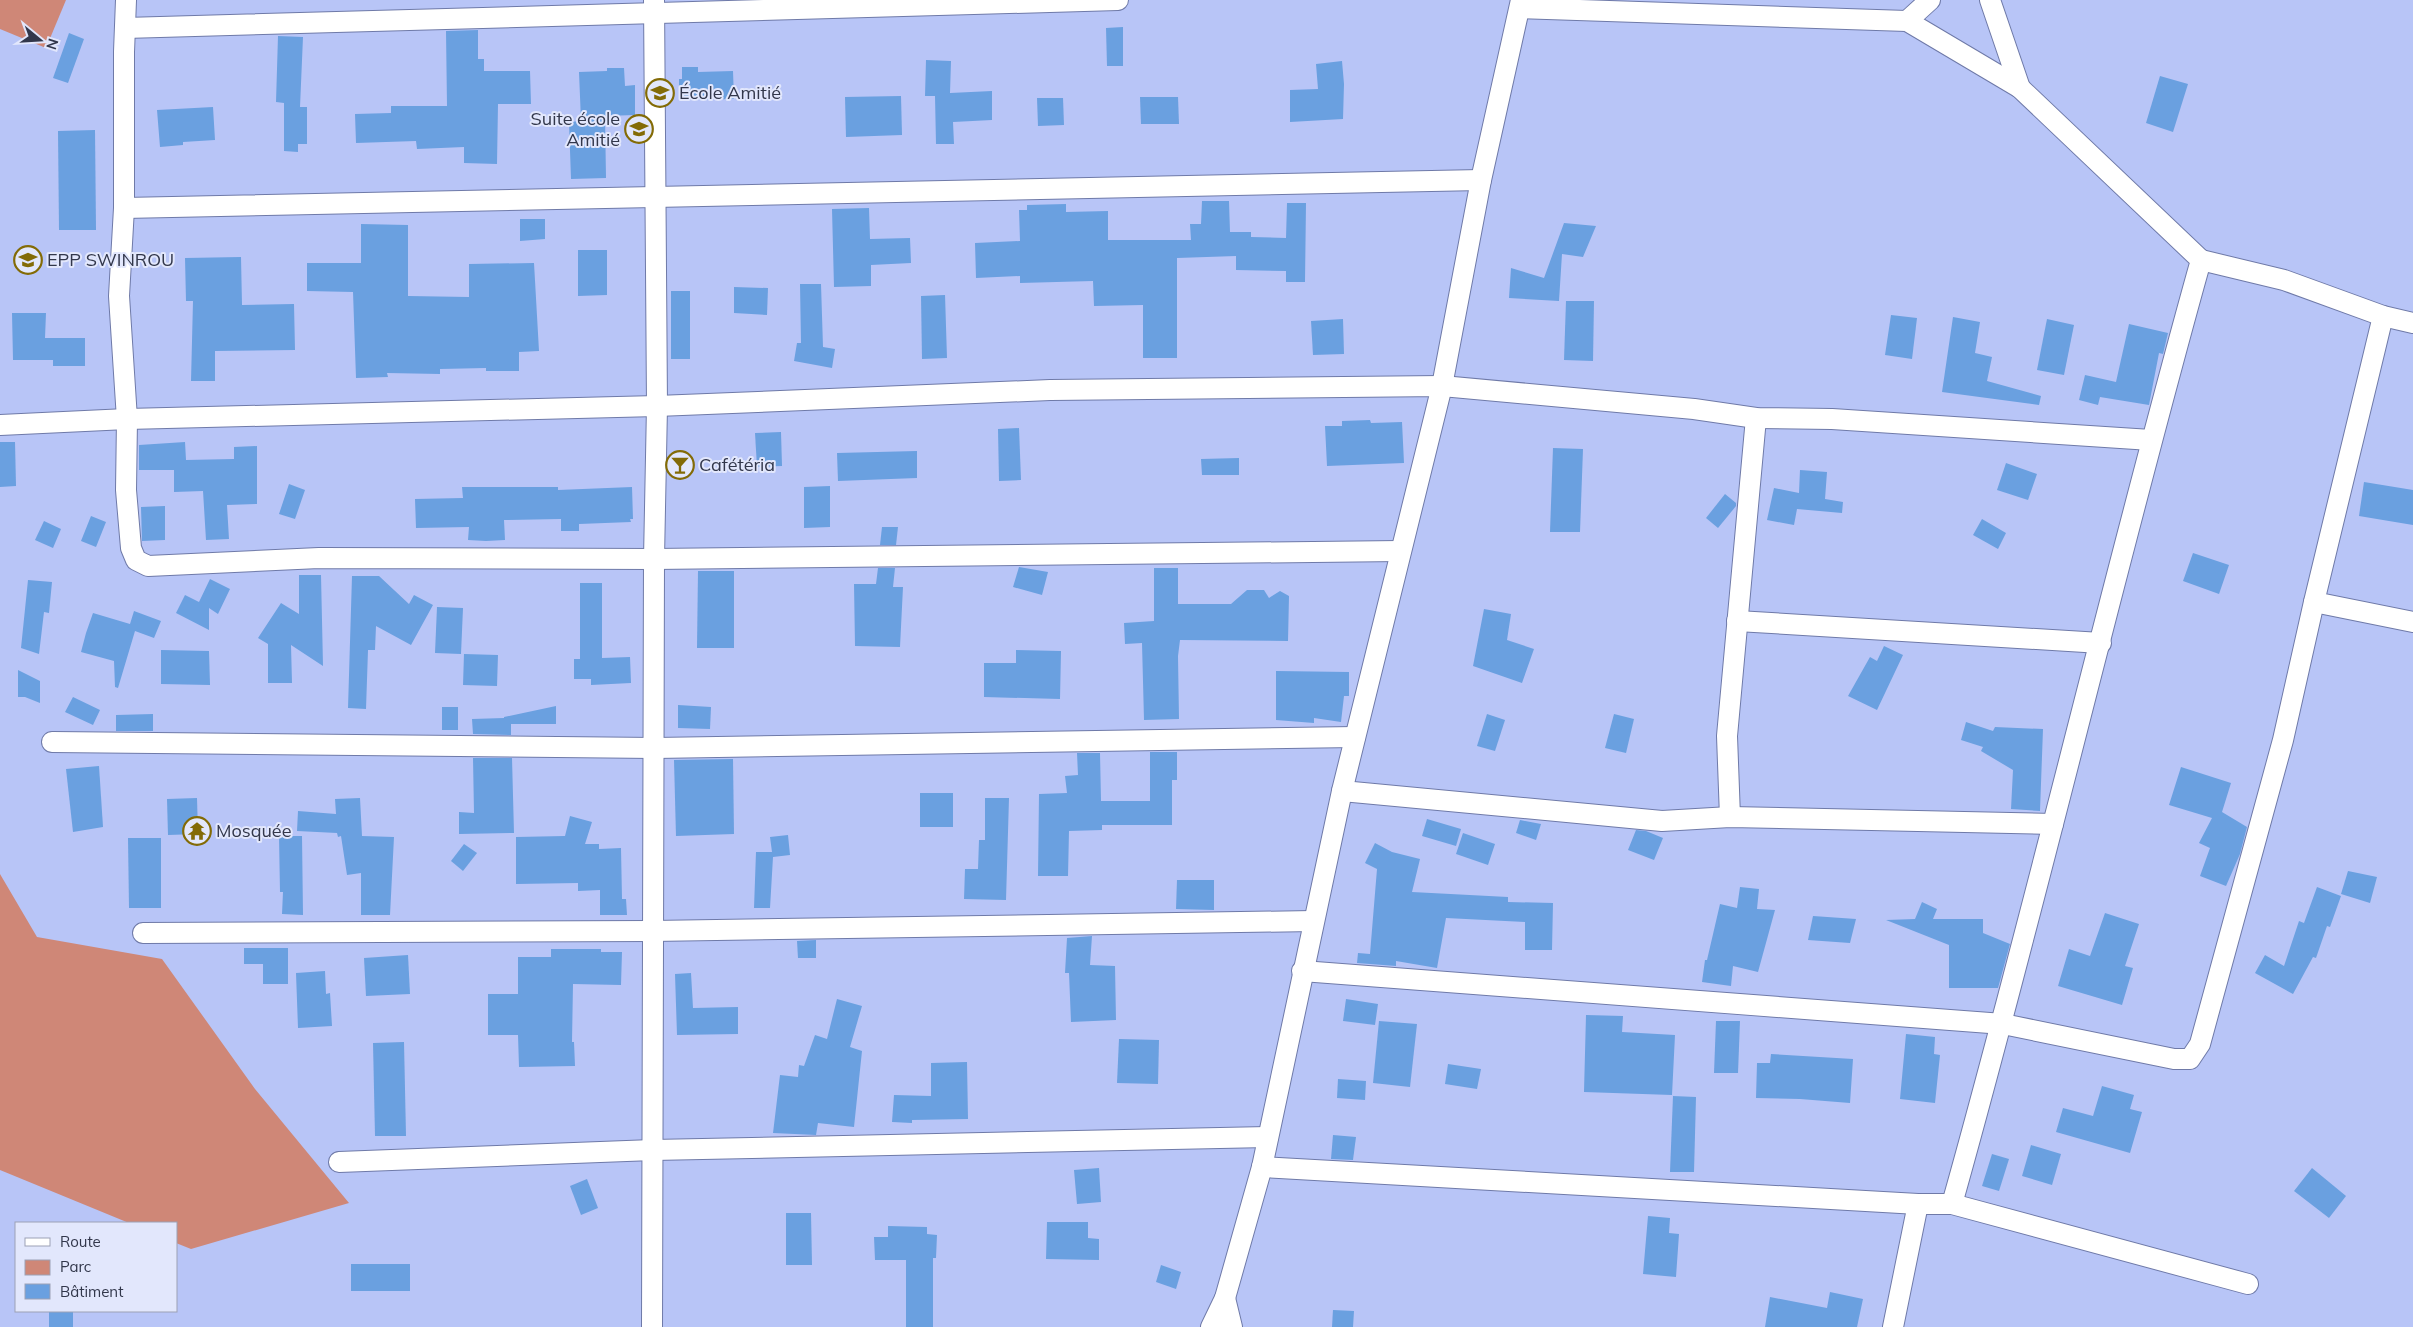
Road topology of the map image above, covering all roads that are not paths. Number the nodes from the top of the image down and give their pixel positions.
1 (126, 0) edge
2 (1118, 0) edge
3 (1930, 0) edge
4 (1990, 0) edge
5 (1521, 4) edge
6 (653, 6) edge
7 (1907, 22) junction
8 (125, 28) junction
9 (2020, 88) junction
10 (1481, 180) junction
11 (654, 198) junction
12 (124, 208) junction
13 (2201, 260) junction
14 (2383, 316) junction
15 (2413, 323) edge
16 (1442, 386) junction
17 (657, 406) junction
18 (1756, 418) junction
19 (127, 419) junction
20 (0, 425) edge
21 (2151, 440) junction
22 (1400, 551) junction
23 (654, 559) junction
24 (2314, 602) junction
25 (1737, 621) junction
26 (2413, 622) edge
27 (2101, 643) junction
28 (1355, 737) junction
29 (52, 742) dead end
30 (655, 748) junction
31 (1342, 791) junction
32 (1730, 817) junction
33 (2053, 824) junction
34 (1313, 921) junction
35 (652, 931) junction
36 (143, 933) dead end
37 (1302, 971) junction
38 (2003, 1024) junction
39 (1268, 1137) junction
40 (653, 1150) junction
41 (339, 1162) dead end
42 (1262, 1167) junction
43 (1918, 1204) junction
44 (1952, 1204) junction
45 (2248, 1284) dead end
46 (1225, 1298) junction
47 (652, 1327) edge
48 (1211, 1327) edge
49 (1232, 1327) edge
50 (1893, 1327) edge

1 - 8 street
2 - 6 street
3 - 7 street
4 - 9 street
5 - 7 street
5 - 10 street
6 - 8 street
6 - 11 street
7 - 9 street
8 - 12 street
9 - 13 street
10 - 11 street
10 - 16 street
11 - 12 street
11 - 17 street
12 - 19 street
13 - 14 street
13 - 21 street
14 - 15 street
14 - 24 street
16 - 17 street
16 - 18 street
16 - 22 street
17 - 19 street
17 - 23 street
18 - 21 street
18 - 25 street
19 - 20 street
19 - 23 street
21 - 27 street
22 - 23 street
22 - 28 street
23 - 30 street
24 - 26 street
24 - 38 street
25 - 27 street
25 - 32 street
27 - 33 street
28 - 30 street
28 - 31 street
29 - 30 street
30 - 35 street
31 - 32 street
31 - 34 street
32 - 33 street
33 - 38 street
34 - 35 street
34 - 37 street
35 - 36 street
35 - 40 street
37 - 38 street
37 - 39 street
38 - 44 street
39 - 40 street
39 - 42 street
40 - 41 street
40 - 47 street
42 - 43 street
42 - 46 street
43 - 44 street
43 - 50 street
44 - 45 street
46 - 48 street
46 - 49 street

